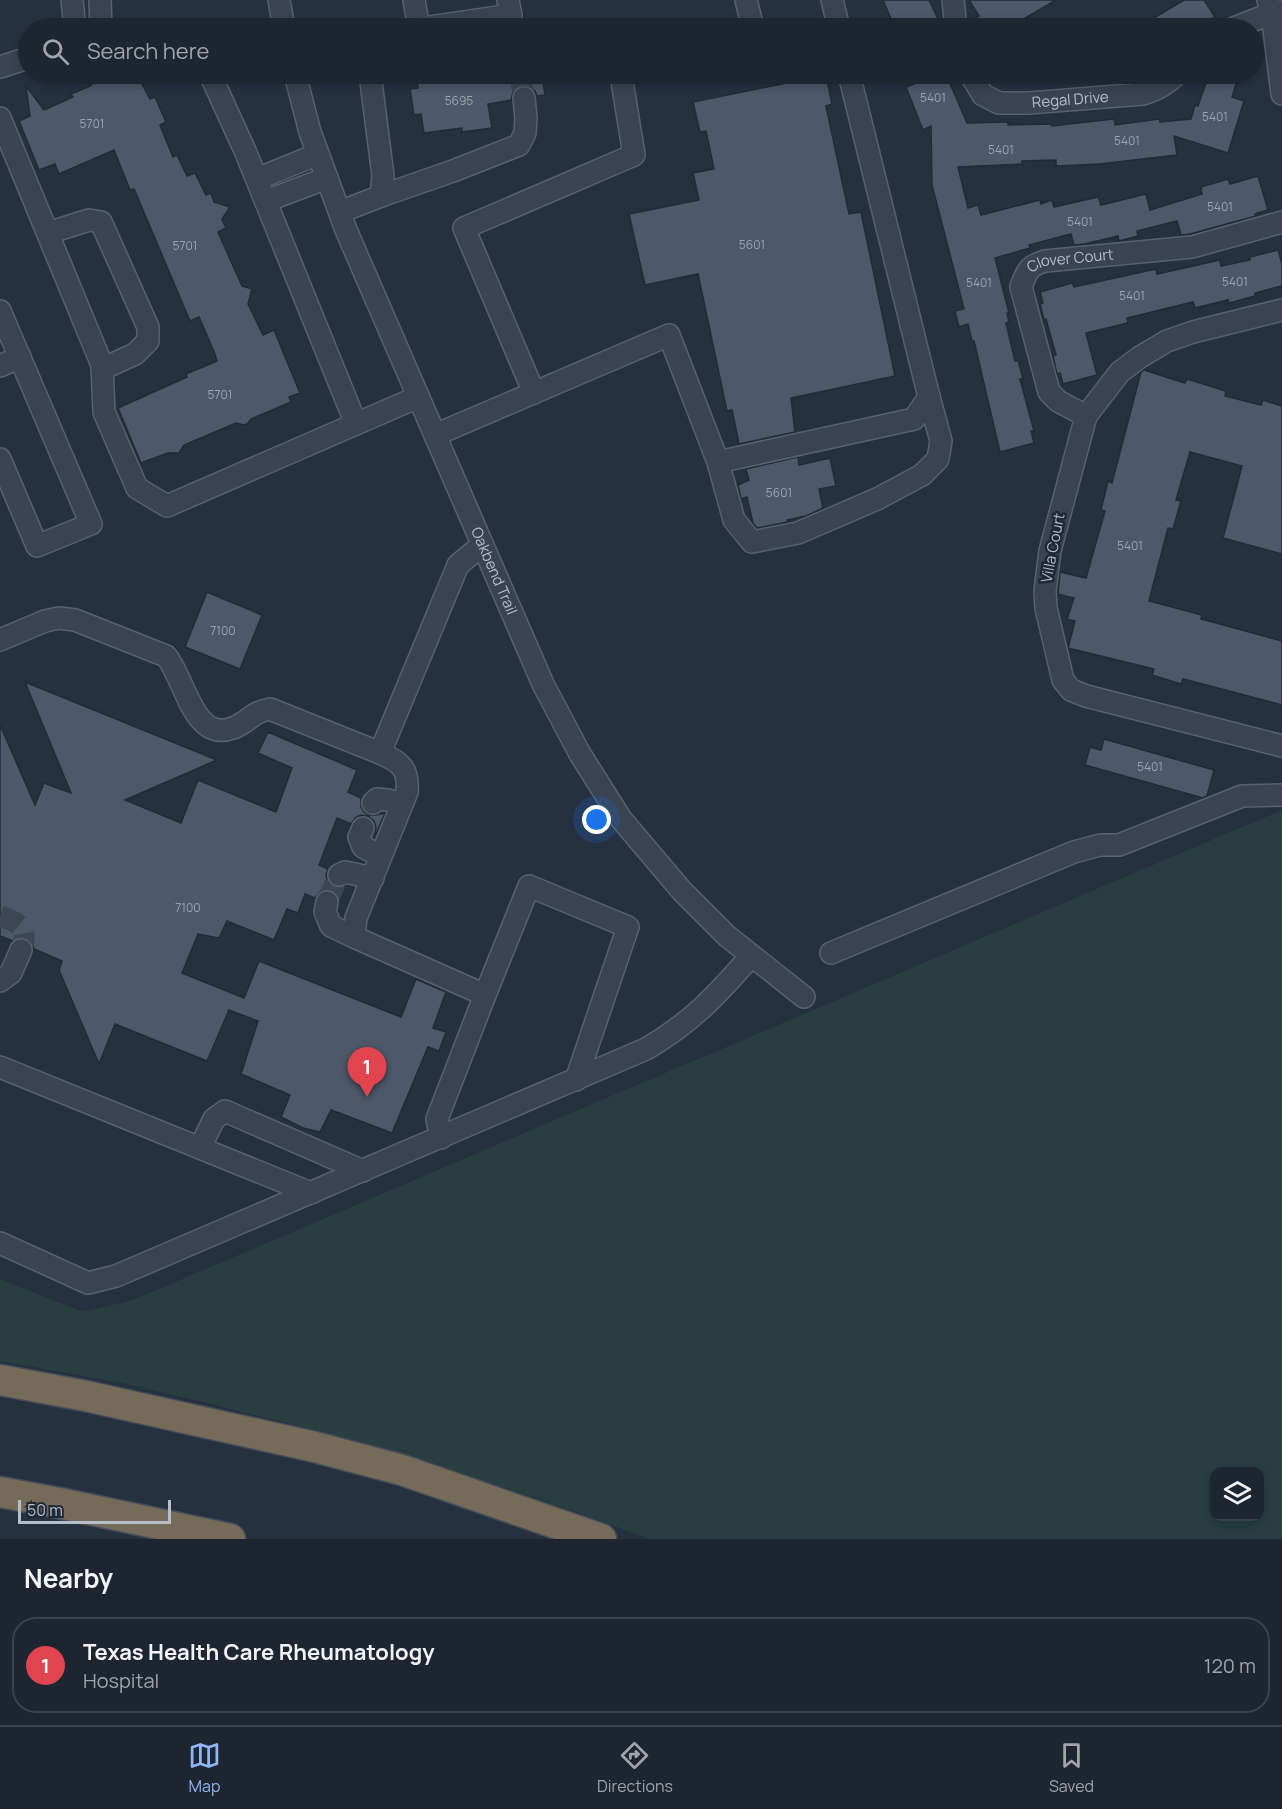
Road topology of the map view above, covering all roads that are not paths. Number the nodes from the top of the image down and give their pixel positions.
1 (72, 0) edge
2 (100, 0) edge
3 (279, 0) edge
4 (414, 0) edge
5 (746, 0) edge
6 (832, 0) edge
7 (953, 0) edge
8 (1274, 8) edge
9 (511, 14) edge
10 (74, 18) edge
11 (101, 18) edge
12 (282, 18) edge
13 (418, 18) edge
14 (485, 18) edge
15 (750, 18) edge
16 (836, 18) edge
17 (955, 18) edge
18 (1254, 18) edge
19 (18, 62) edge
20 (0, 68) edge
21 (214, 84) edge
22 (298, 84) edge
23 (371, 84) edge
24 (622, 84) edge
25 (851, 84) edge
26 (976, 84) edge
27 (1166, 84) edge
28 (1282, 94) edge
29 (524, 98) tunnel mouth
30 (0, 118) edge
31 (318, 154) junction
32 (327, 178) junction
33 (257, 179) junction
34 (381, 196) junction
35 (266, 201) junction
36 (340, 212) junction
37 (1282, 222) edge
38 (48, 233) junction
39 (1282, 310) edge
40 (0, 311) edge
41 (20, 357) junction
42 (0, 366) edge
43 (102, 369) junction
44 (534, 393) junction
45 (418, 397) junction
46 (928, 397) junction
47 (1086, 416) junction
48 (356, 424) junction
49 (435, 435) junction
50 (0, 459) edge
51 (718, 462) junction
52 (482, 545) junction
53 (0, 640) edge
54 (1282, 746) edge
55 (380, 753) junction
56 (1282, 795) edge
57 (373, 803) dead end
58 (402, 804) junction
59 (363, 828) dead end
60 (381, 856) junction
61 (339, 874) dead end
62 (373, 878) junction
63 (327, 902) tunnel mouth
64 (354, 937) junction
65 (21, 950) tunnel mouth
66 (831, 953) dead end
67 (751, 957) junction
68 (0, 981) edge
69 (485, 995) junction
70 (804, 997) dead end
71 (0, 1067) edge
72 (576, 1080) junction
73 (441, 1138) junction
74 (201, 1148) junction
75 (363, 1171) junction
76 (311, 1193) junction
77 (0, 1243) edge
78 (0, 1380) edge
79 (0, 1492) edge
80 (230, 1539) edge
81 (601, 1539) edge

1 - 10 street
2 - 11 street
3 - 12 street
4 - 13 street
5 - 15 street
6 - 16 street
7 - 17 street
8 - 18 street
8 - 28 street
9 - 14 street
19 - 20 street
21 - 33 street
22 - 31 street, Oakbend Trail
23 - 34 street
24 - 44 street
25 - 46 street
26 - 27 street, Regal Drive
29 - 34 street
30 - 38 street
31 - 32 street, Oakbend Trail
31 - 33 street
32 - 35 street
32 - 36 street, Oakbend Trail
33 - 35 street
34 - 36 street
35 - 48 street
36 - 45 street, Oakbend Trail
37 - 47 street, Clover Court
38 - 43 street
38 - 43 street
39 - 47 street, Villa Court
40 - 41 street
41 - 42 street
41 - 50 street
43 - 48 street
44 - 49 street
44 - 51 street
45 - 48 street
45 - 49 street, Oakbend Trail
46 - 51 street
46 - 51 street
47 - 54 street, Villa Court
49 - 52 street, Oakbend Trail
52 - 55 street
52 - 67 street, Oakbend Trail
53 - 55 street
55 - 58 street
56 - 66 street
57 - 58 street
58 - 60 street
59 - 60 street
60 - 62 street
61 - 62 street
62 - 64 street
63 - 64 street
64 - 69 street
65 - 68 street
67 - 70 street, Oakbend Trail
67 - 72 street
69 - 72 street
69 - 73 street
71 - 74 street
72 - 73 street
73 - 75 street
74 - 75 street
74 - 76 street
75 - 76 street
76 - 77 street
78 - 81 highway
79 - 80 highway

